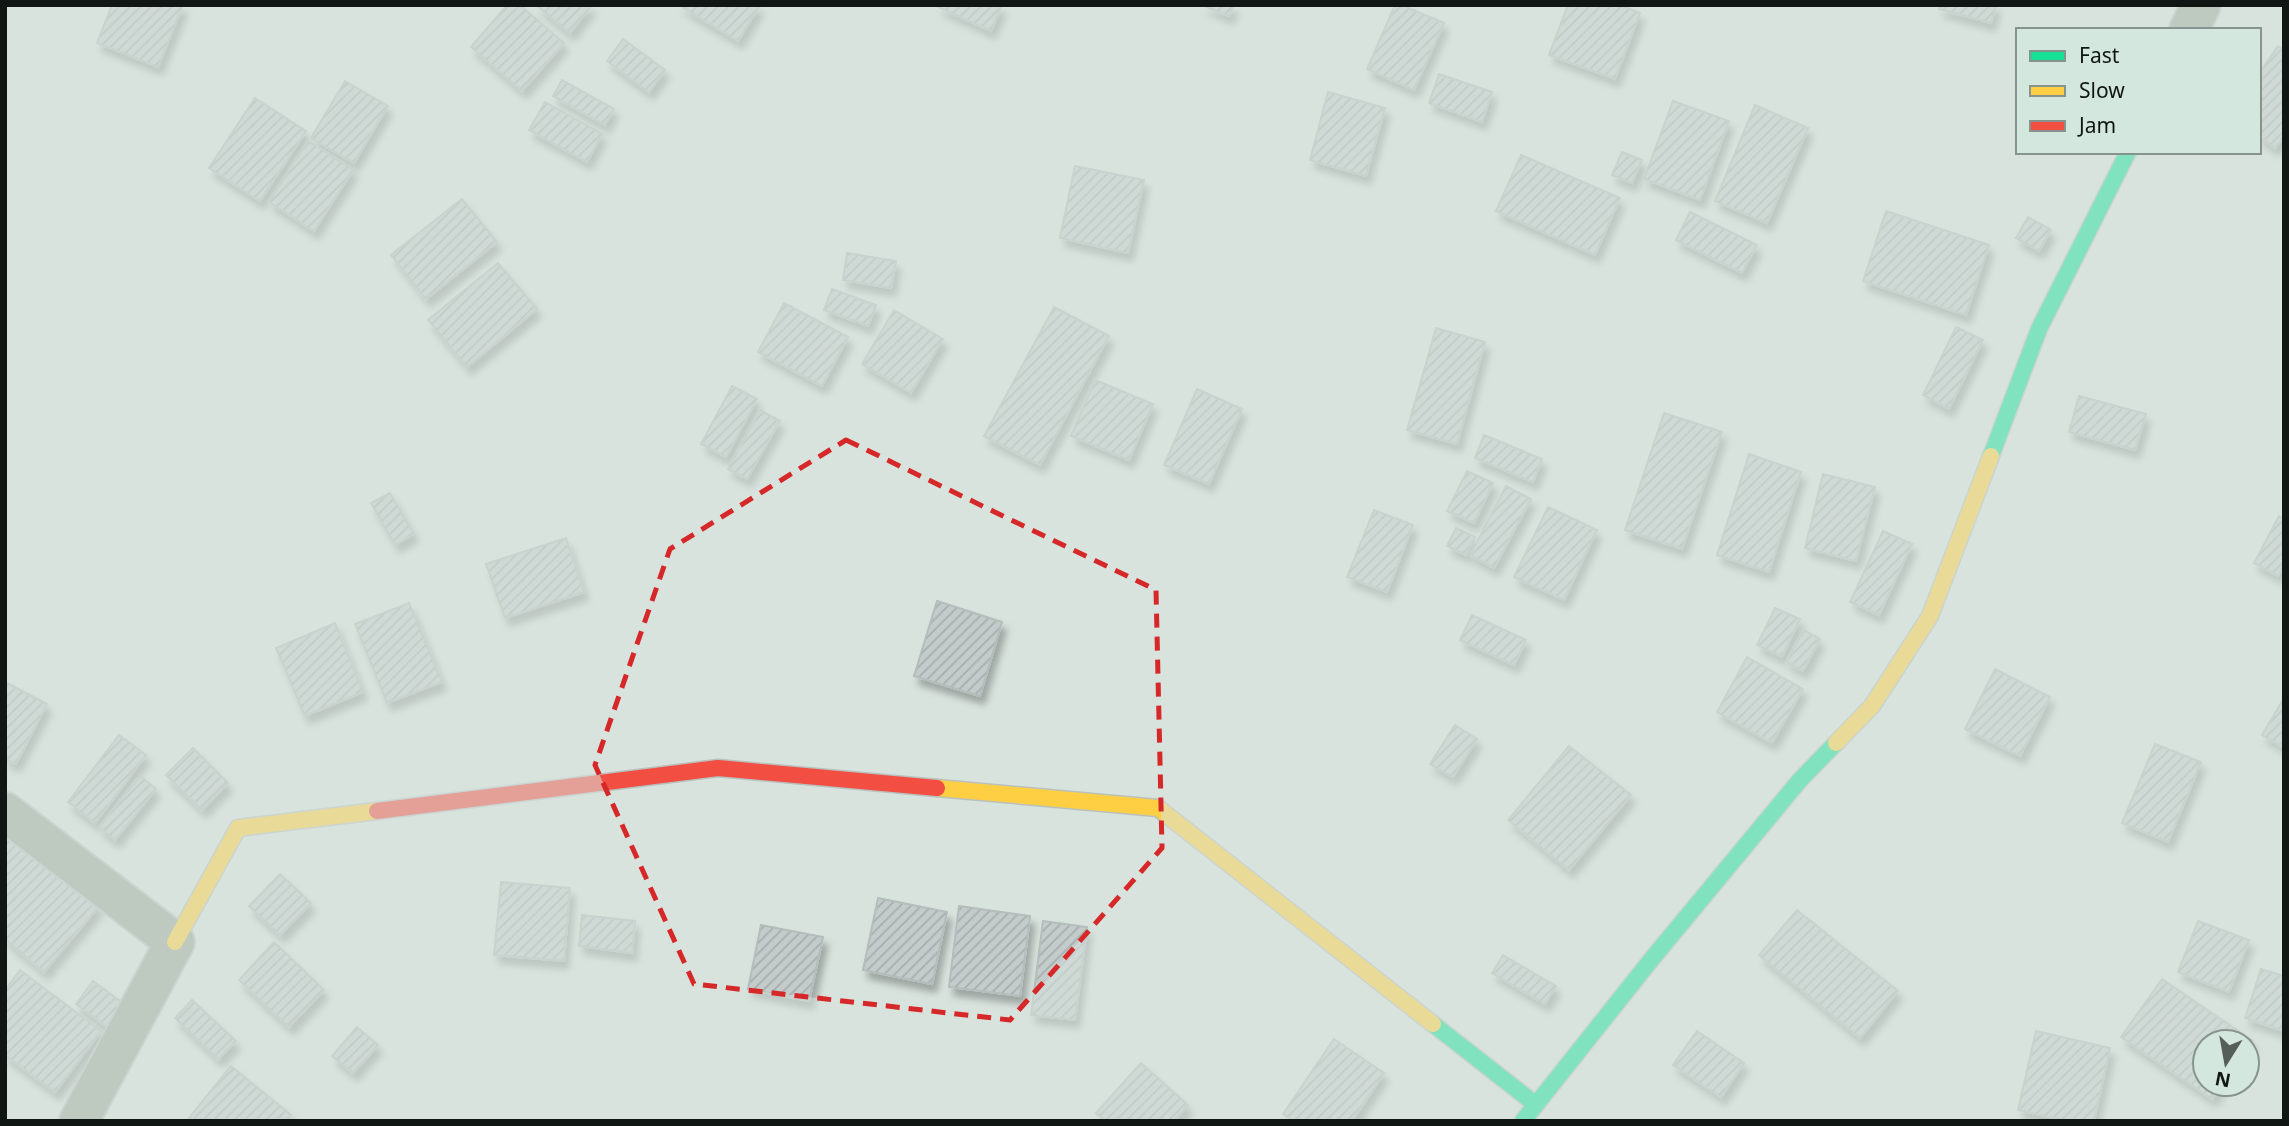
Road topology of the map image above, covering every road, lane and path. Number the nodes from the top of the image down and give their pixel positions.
1 (2201, 5) edge
2 (2190, 28) edge
3 (2127, 154) edge
4 (5, 812) edge
5 (175, 942) junction
6 (1535, 1104) junction
7 (79, 1121) edge
8 (1523, 1121) edge

1 - 2 street
3 - 6 street
4 - 5 street
5 - 6 street
5 - 7 street
6 - 8 street

